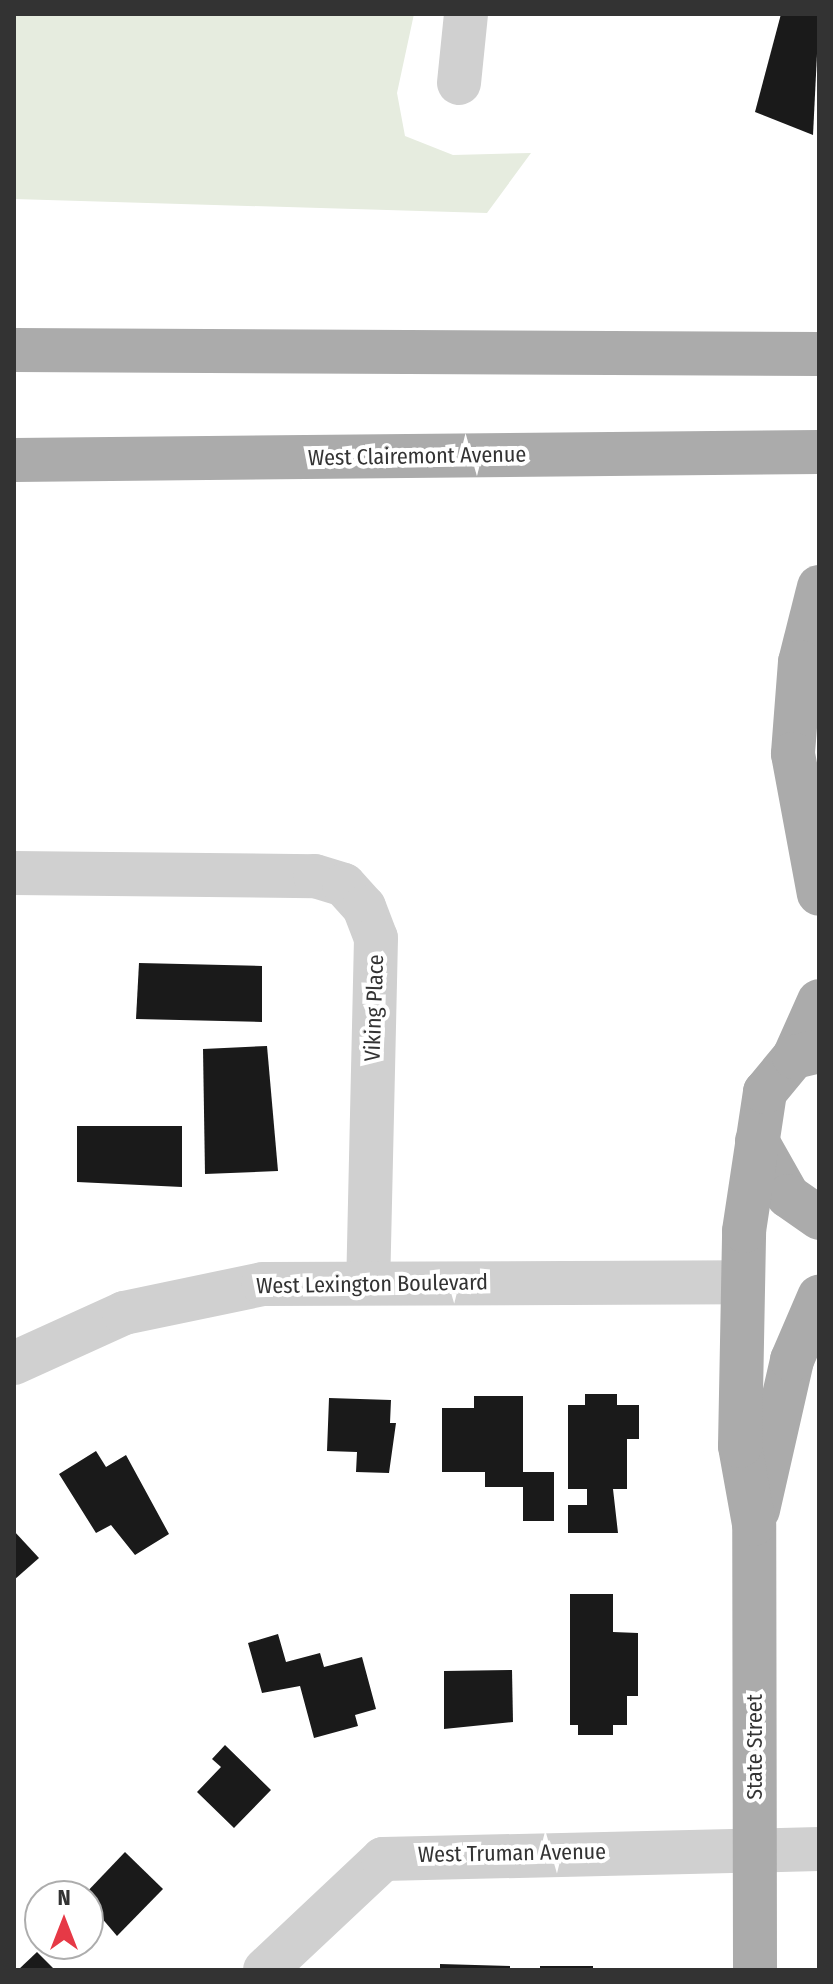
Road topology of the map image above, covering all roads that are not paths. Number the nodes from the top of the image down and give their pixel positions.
1 (466, 14) edge
2 (459, 83) dead end
3 (14, 350) edge
4 (805, 354) edge
5 (819, 452) edge
6 (14, 460) edge
7 (819, 587) edge
8 (14, 873) edge
9 (819, 894) edge
10 (819, 1001) edge
11 (807, 1054) edge
12 (757, 1141) junction
13 (819, 1218) edge
14 (368, 1281) junction
15 (743, 1282) junction
16 (819, 1297) edge
17 (14, 1363) edge
18 (754, 1524) junction
19 (819, 1849) edge
20 (756, 1852) junction
21 (265, 1970) edge
22 (755, 1970) edge

1 - 2 street
3 - 4 main road
5 - 6 main road, West Clairemont Avenue
7 - 9 main road
8 - 14 street, Viking Place
10 - 11 main road
11 - 12 main road, State Street
12 - 13 main road
12 - 15 main road, State Street
14 - 15 street, West Lexington Boulevard
14 - 17 street, West Lexington Boulevard
15 - 18 main road, State Street
16 - 18 main road, State Street
18 - 20 main road, State Street
19 - 20 street, West Truman Avenue
20 - 21 street, West Truman Avenue
20 - 22 main road, State Street

